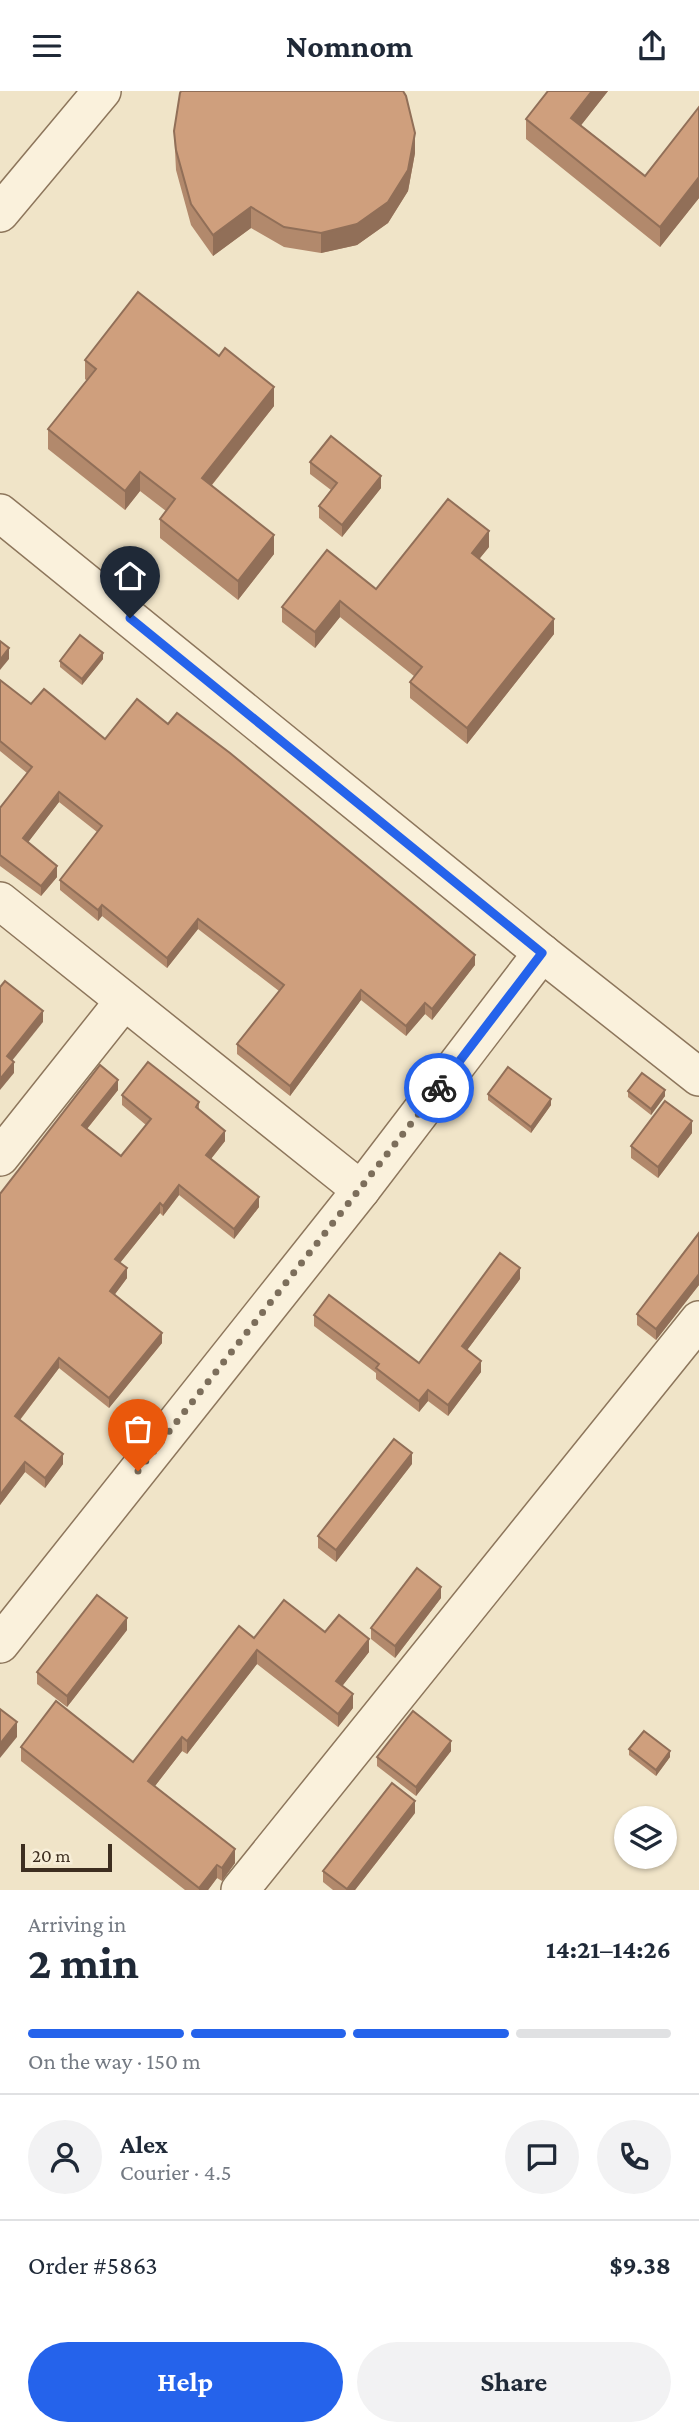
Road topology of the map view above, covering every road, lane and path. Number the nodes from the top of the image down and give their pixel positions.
1 (102, 91) edge
2 (0, 213) edge
3 (0, 513) edge
4 (0, 901) edge
5 (542, 953) junction
6 (124, 1001) junction
7 (699, 1077) edge
8 (0, 1157) edge
9 (361, 1190) junction
10 (699, 1320) edge
11 (0, 1644) edge
12 (240, 1890) edge

1 - 2 street
3 - 5 street
4 - 6 street
5 - 7 street
5 - 9 street
6 - 8 street
6 - 9 street
9 - 11 street
10 - 12 street

